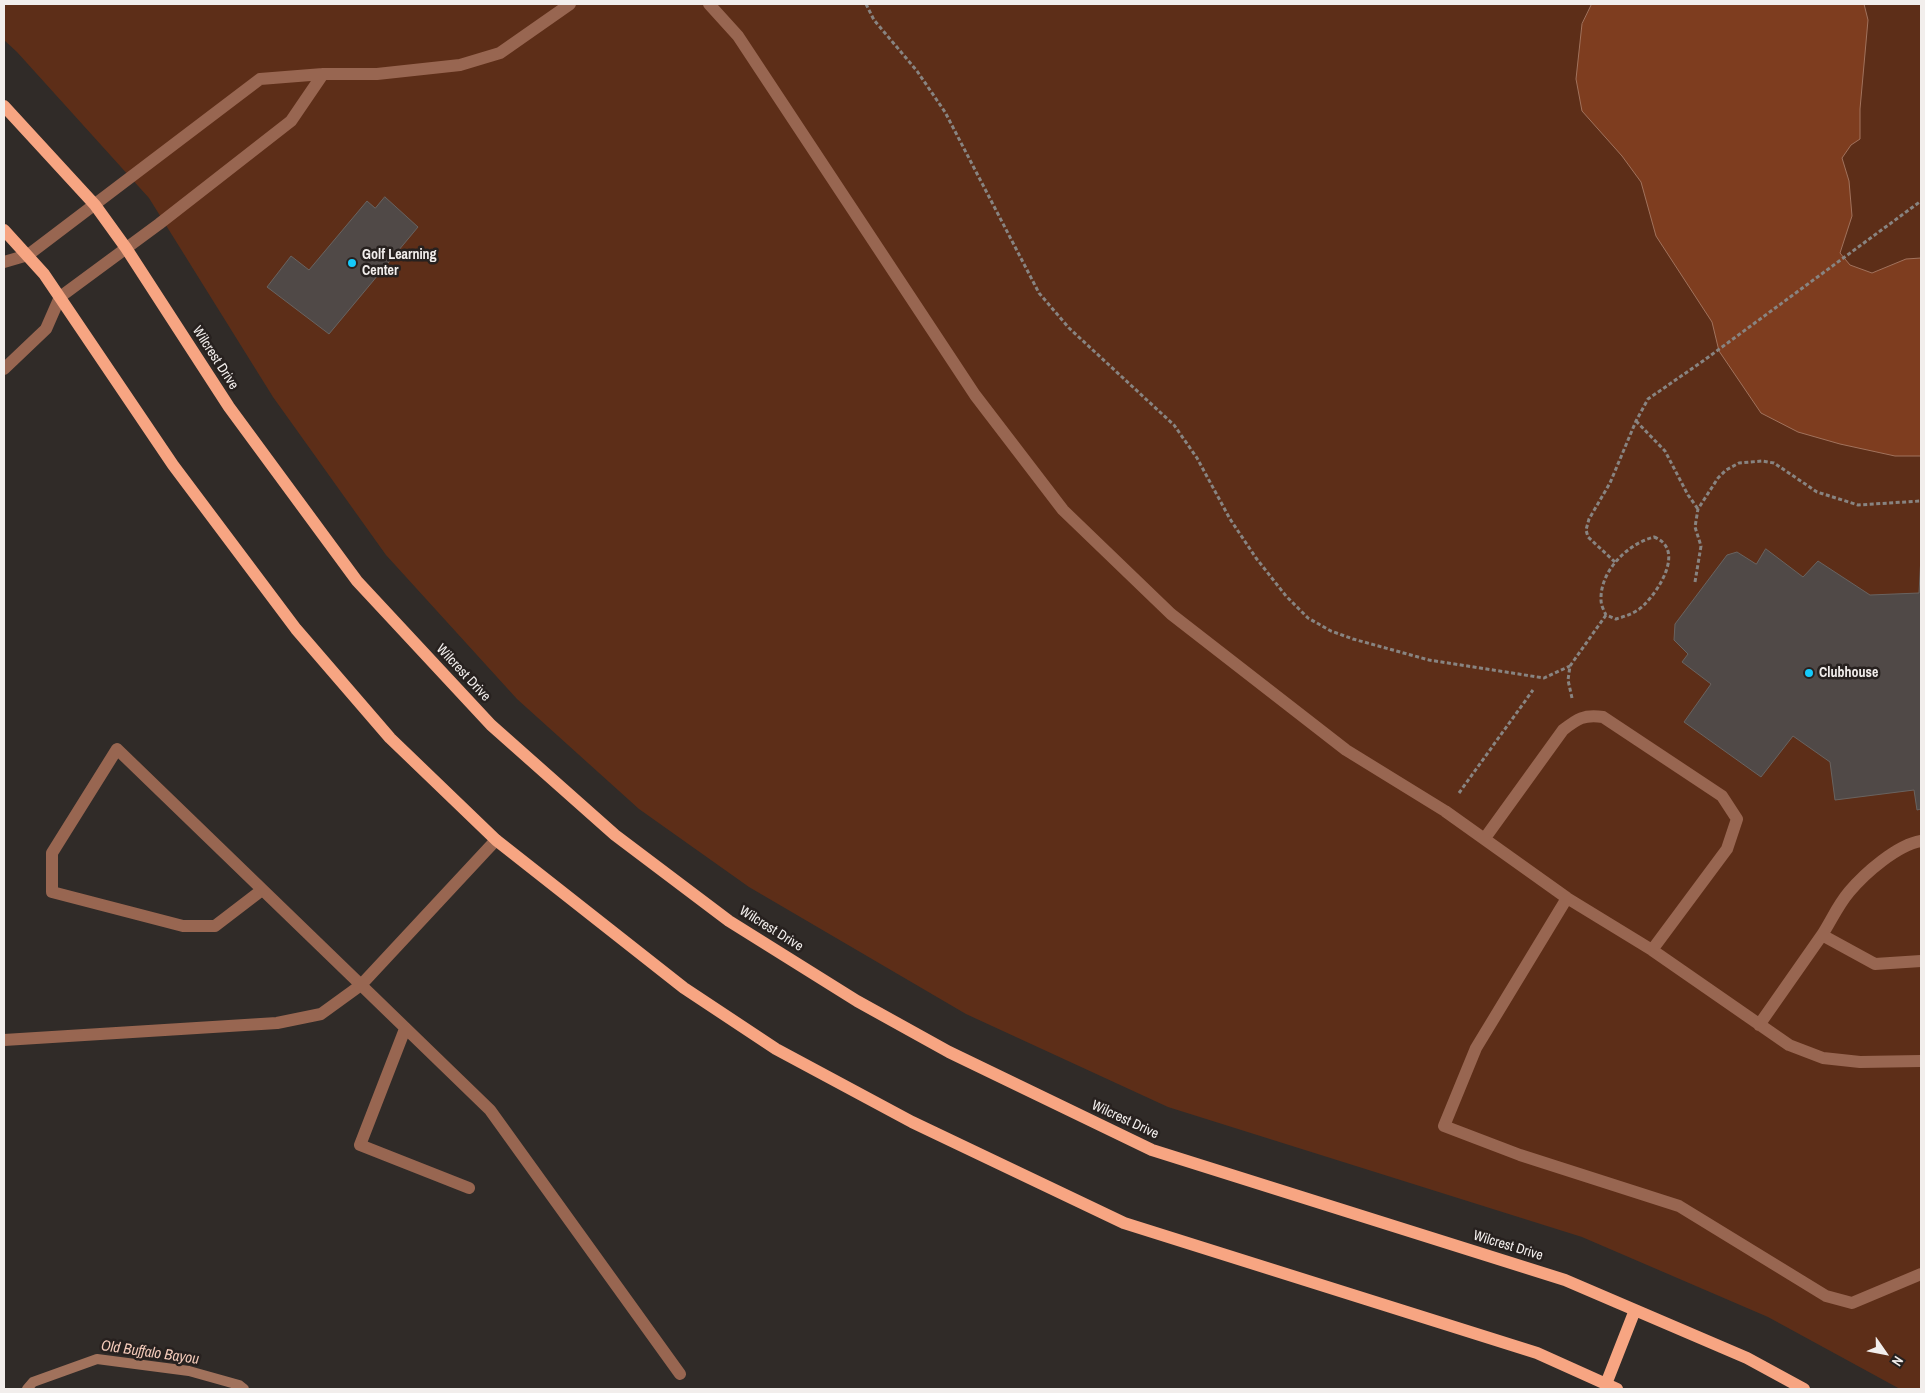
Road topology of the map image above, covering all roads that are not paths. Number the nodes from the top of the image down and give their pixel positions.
1 (570, 4) edge
2 (709, 4) edge
3 (323, 74) junction
4 (4, 106) edge
5 (95, 205) junction
6 (4, 230) edge
7 (126, 248) junction
8 (28, 255) junction
9 (4, 262) edge
10 (60, 297) junction
11 (4, 369) edge
12 (1485, 838) junction
13 (496, 840) junction
14 (1921, 841) edge
15 (262, 890) junction
16 (1568, 898) junction
17 (1822, 935) junction
18 (1652, 950) junction
19 (1921, 961) edge
20 (361, 985) junction
21 (1759, 1025) junction
22 (405, 1028) junction
23 (4, 1040) edge
24 (1921, 1061) edge
25 (469, 1188) dead end
26 (1921, 1274) edge
27 (1635, 1310) junction
28 (680, 1374) dead end
29 (1611, 1387) edge
30 (1804, 1389) edge

1 - 3 street
2 - 12 street
3 - 5 street
3 - 7 street
4 - 5 main road, Wilcrest Drive
5 - 7 main road, Wilcrest Drive
5 - 8 street
6 - 8 main road
7 - 10 street
7 - 27 main road, Wilcrest Drive
8 - 9 street
8 - 10 main road
10 - 11 street
10 - 13 main road
12 - 16 street
12 - 18 street
13 - 20 street
13 - 29 main road
14 - 17 street
15 - 15 street
15 - 20 street
16 - 18 street
16 - 26 street
17 - 19 street
17 - 21 street
18 - 21 street
20 - 22 street
20 - 23 street
21 - 24 street
22 - 25 street
22 - 28 street
27 - 29 main road
27 - 30 main road, Wilcrest Drive

